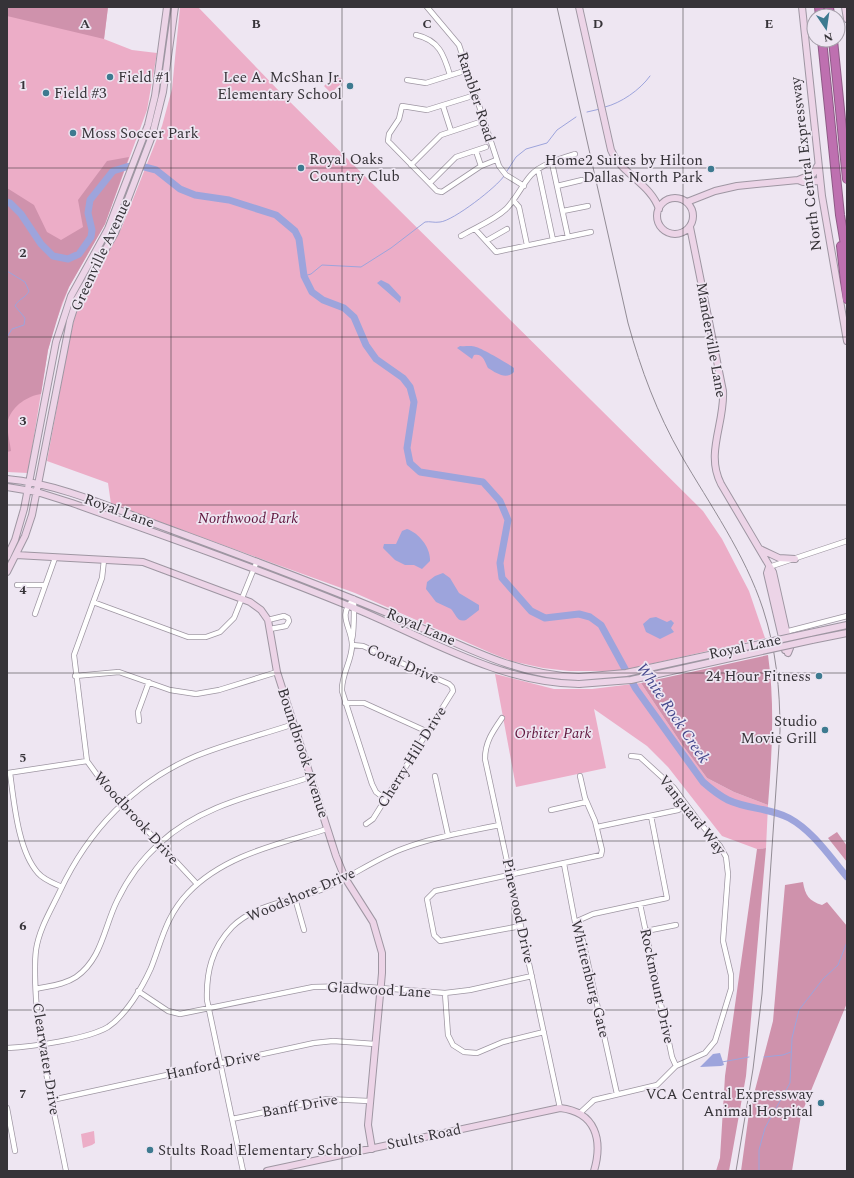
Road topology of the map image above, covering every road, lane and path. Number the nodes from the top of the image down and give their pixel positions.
1 (167, 7) edge
2 (175, 7) edge
3 (426, 7) edge
4 (579, 7) edge
5 (802, 7) edge
6 (845, 7) edge
7 (166, 17) junction
8 (174, 18) junction
9 (847, 19) edge
10 (416, 35) dead end
11 (823, 48) edge
12 (834, 48) edge
13 (161, 56) junction
14 (169, 57) junction
15 (461, 72) dead end
16 (450, 75) junction
17 (407, 80) dead end
18 (155, 96) junction
19 (162, 96) junction
20 (469, 97) dead end
21 (443, 106) junction
22 (477, 123) dead end
23 (451, 131) junction
24 (486, 148) dead end
25 (476, 151) junction
26 (575, 154) dead end
27 (496, 160) junction
28 (552, 163) junction
29 (818, 164) junction
30 (411, 165) junction
31 (481, 166) junction
32 (538, 169) junction
33 (847, 179) edge
34 (582, 180) dead end
35 (798, 180) junction
36 (820, 181) junction
37 (430, 183) junction
38 (524, 186) junction
39 (557, 186) junction
40 (706, 195) junction
41 (653, 196) junction
42 (513, 200) junction
43 (666, 200) junction
44 (687, 202) junction
45 (588, 206) dead end
46 (659, 209) junction
47 (692, 210) junction
48 (562, 211) junction
49 (840, 215) junction
50 (690, 227) junction
51 (507, 229) dead end
52 (475, 230) junction
53 (591, 232) dead end
54 (681, 233) junction
55 (461, 236) dead end
56 (568, 237) junction
57 (553, 240) junction
58 (486, 241) junction
59 (693, 243) junction
60 (527, 245) junction
61 (847, 257) edge
62 (847, 299) edge
63 (847, 341) edge
64 (44, 403) junction
65 (53, 405) junction
66 (7, 479) edge
67 (30, 482) junction
68 (39, 484) junction
69 (7, 487) edge
70 (28, 490) junction
71 (37, 492) junction
72 (847, 541) edge
73 (759, 548) junction
74 (8, 555) edge
75 (16, 556) junction
76 (56, 558) junction
77 (795, 559) junction
78 (104, 560) junction
79 (257, 561) junction
80 (769, 567) junction
81 (254, 569) junction
82 (7, 572) edge
83 (17, 585) dead end
84 (45, 585) junction
85 (243, 599) junction
86 (354, 599) junction
87 (93, 602) junction
88 (348, 605) junction
89 (354, 608) junction
90 (35, 614) dead end
91 (847, 616) edge
92 (268, 620) junction
93 (847, 625) edge
94 (270, 629) junction
95 (786, 631) junction
96 (847, 633) edge
97 (781, 636) junction
98 (352, 639) junction
99 (352, 645) junction
100 (522, 669) junction
101 (277, 672) junction
102 (75, 676) junction
103 (520, 676) junction
104 (149, 682) junction
105 (452, 687) joint
106 (345, 703) junction
107 (502, 718) dead end
108 (139, 721) dead end
109 (294, 724) junction
110 (428, 732) junction
111 (631, 756) dead end
112 (87, 761) junction
113 (8, 773) edge
114 (435, 776) dead end
115 (580, 776) dead end
116 (311, 777) junction
117 (385, 799) junction
118 (586, 802) junction
119 (122, 803) junction
120 (686, 806) junction
121 (551, 810) dead end
122 (651, 816) junction
123 (366, 824) dead end
124 (499, 825) junction
125 (597, 827) junction
126 (328, 829) junction
127 (448, 835) junction
128 (160, 843) junction
129 (564, 864) junction
130 (510, 875) junction
131 (345, 878) junction
132 (197, 884) junction
133 (62, 887) junction
134 (295, 898) junction
135 (640, 904) junction
136 (575, 922) junction
137 (676, 924) dead end
138 (521, 926) junction
139 (304, 930) dead end
140 (646, 931) junction
141 (532, 976) junction
142 (380, 988) junction
143 (36, 989) junction
144 (138, 991) junction
145 (446, 992) junction
146 (208, 1008) junction
147 (544, 1032) junction
148 (375, 1044) junction
149 (41, 1045) junction
150 (7, 1048) edge
151 (220, 1063) junction
152 (676, 1066) junction
153 (617, 1094) junction
154 (52, 1100) junction
155 (369, 1100) junction
156 (7, 1108) edge
157 (560, 1108) junction
158 (580, 1113) junction
159 (232, 1119) junction
160 (10, 1137) edge
161 (372, 1149) junction
162 (15, 1151) dead end
163 (66, 1171) edge
164 (243, 1171) edge
165 (267, 1171) edge
166 (594, 1171) edge

1 - 7 main road, Greenville Avenue
2 - 8 main road, Greenville Avenue
3 - 27 street, Rambler Road
4 - 41 main road
5 - 29 main road, North Central Expressway
6 - 9 main road
7 - 8 main road
7 - 13 main road, Greenville Avenue
8 - 14 main road, Greenville Avenue
10 - 16 street
11 - 49 highway, North Central Expressway
12 - 33 highway
13 - 14 main road
13 - 18 main road, Greenville Avenue
14 - 19 main road, Greenville Avenue
15 - 16 street
16 - 17 street
18 - 19 main road
18 - 64 main road, Greenville Avenue
19 - 65 main road, Greenville Avenue
20 - 21 street
21 - 23 street
21 - 30 street
22 - 23 street
23 - 30 street
24 - 25 street
25 - 31 street
25 - 37 street
26 - 28 street
27 - 31 street
27 - 38 street, Rambler Road
28 - 32 street
28 - 39 street
29 - 35 main road
29 - 36 main road, North Central Expressway
30 - 37 street
31 - 37 street
32 - 38 street
32 - 57 street
34 - 39 street
35 - 36 main road
35 - 40 main road
36 - 63 main road, North Central Expressway
38 - 42 street
39 - 48 street
40 - 44 main road
40 - 47 main road
41 - 43 main road
41 - 46 main road
42 - 52 street
42 - 60 street
43 - 44 main road
43 - 46 main road
44 - 47 main road
45 - 48 street
46 - 54 main road
47 - 50 main road
48 - 56 street
49 - 61 highway, North Central Expressway
49 - 62 highway
50 - 54 main road
50 - 59 main road, Manderville Lane
51 - 58 street
52 - 55 street
52 - 58 street
53 - 56 street
54 - 59 main road
56 - 57 street
57 - 60 street
58 - 60 street
59 - 73 main road, Manderville Lane
64 - 65 main road
64 - 67 main road, Greenville Avenue
65 - 68 main road, Greenville Avenue
66 - 67 main road, Royal Lane
67 - 68 main road, Royal Lane
67 - 70 main road, Greenville Avenue
68 - 71 main road, Greenville Avenue
68 - 79 main road, Royal Lane
69 - 70 main road, Royal Lane
70 - 71 main road, Royal Lane
70 - 74 main road, Greenville Avenue
71 - 75 main road, Greenville Avenue
71 - 81 main road, Royal Lane
72 - 77 street
73 - 77 main road
73 - 80 main road, Manderville Lane
74 - 75 street, Boundbrook Avenue
75 - 76 main road, Boundbrook Avenue
75 - 82 main road, Greenville Avenue
76 - 78 main road, Boundbrook Avenue
76 - 84 street
77 - 80 street
78 - 85 main road, Boundbrook Avenue
78 - 87 street, Woodbrook Drive
79 - 81 street
79 - 86 main road, Royal Lane
80 - 95 main road, Manderville Lane
80 - 97 main road, Manderville Lane
81 - 85 street
81 - 88 main road, Royal Lane
83 - 84 street
84 - 90 street
85 - 87 street
85 - 92 main road, Boundbrook Avenue
86 - 88 street
86 - 89 street
86 - 100 main road, Royal Lane
87 - 102 street, Woodbrook Drive
88 - 89 main road, Royal Lane
88 - 98 street
89 - 98 street
89 - 103 main road, Royal Lane
91 - 95 street
92 - 94 main road, Boundbrook Avenue
92 - 94 street
93 - 100 main road, Royal Lane, bridge
94 - 101 main road, Boundbrook Avenue
95 - 97 street
95 - 97 main road, Manderville Lane
96 - 103 main road, Royal Lane, bridge
98 - 99 street
99 - 105 street, Coral Drive
99 - 106 street
100 - 103 main road
101 - 104 street
101 - 109 main road, Boundbrook Avenue
102 - 104 street
102 - 112 street, Woodbrook Drive
104 - 108 street
105 - 110 street, Cherry Hill Drive
106 - 110 street
106 - 117 street
107 - 124 street, Pinewood Drive
109 - 116 main road, Boundbrook Avenue
109 - 119 street, Clearwater Drive
110 - 117 street, Cherry Hill Drive
111 - 120 street, Vanguard Way
112 - 113 street
112 - 119 street, Woodbrook Drive
113 - 133 street
114 - 127 street
115 - 118 street
116 - 126 main road, Boundbrook Avenue
116 - 128 street
117 - 123 street, Cherry Hill Drive
118 - 121 street
118 - 125 street
119 - 128 street, Woodbrook Drive
119 - 133 street, Clearwater Drive
120 - 122 street
120 - 152 street, Vanguard Way
122 - 125 street
122 - 135 street
124 - 127 street, Woodshore Drive
124 - 130 street, Pinewood Drive
125 - 129 street
126 - 131 main road, Boundbrook Avenue
126 - 132 street
127 - 131 street, Woodshore Drive
128 - 132 street, Woodbrook Drive
128 - 143 street
129 - 130 street
129 - 136 street, Whittenburg Gate
130 - 138 street, Pinewood Drive
130 - 138 street
131 - 134 street, Woodshore Drive
131 - 142 main road, Boundbrook Avenue
132 - 144 street
133 - 143 street, Clearwater Drive
134 - 139 street
134 - 146 street, Woodshore Drive
135 - 136 street
135 - 140 street, Rockmount Drive
136 - 153 street, Whittenburg Gate
137 - 140 street
138 - 141 street, Pinewood Drive
140 - 152 street, Rockmount Drive
141 - 145 street, Gladwood Lane
141 - 147 street, Pinewood Drive
142 - 145 street, Gladwood Lane
142 - 146 street, Gladwood Lane
142 - 148 main road, Boundbrook Avenue
143 - 149 street, Clearwater Drive
144 - 146 street, Gladwood Lane
144 - 149 street
145 - 147 street
146 - 151 street, Woodshore Drive
147 - 157 street, Pinewood Drive
148 - 151 street, Hanford Drive
148 - 155 main road, Boundbrook Avenue
149 - 150 street
149 - 154 street, Clearwater Drive
151 - 154 street, Hanford Drive
151 - 159 street, Woodshore Drive
152 - 153 street, Vanguard Way
153 - 158 street, Vanguard Way
154 - 163 street, Clearwater Drive
155 - 159 street, Banff Drive
155 - 161 main road, Boundbrook Avenue
156 - 160 street
157 - 158 main road, Stults Road
157 - 161 main road, Stults Road
158 - 166 main road
159 - 164 street, Woodshore Drive
160 - 162 street
161 - 165 main road, Stults Road

